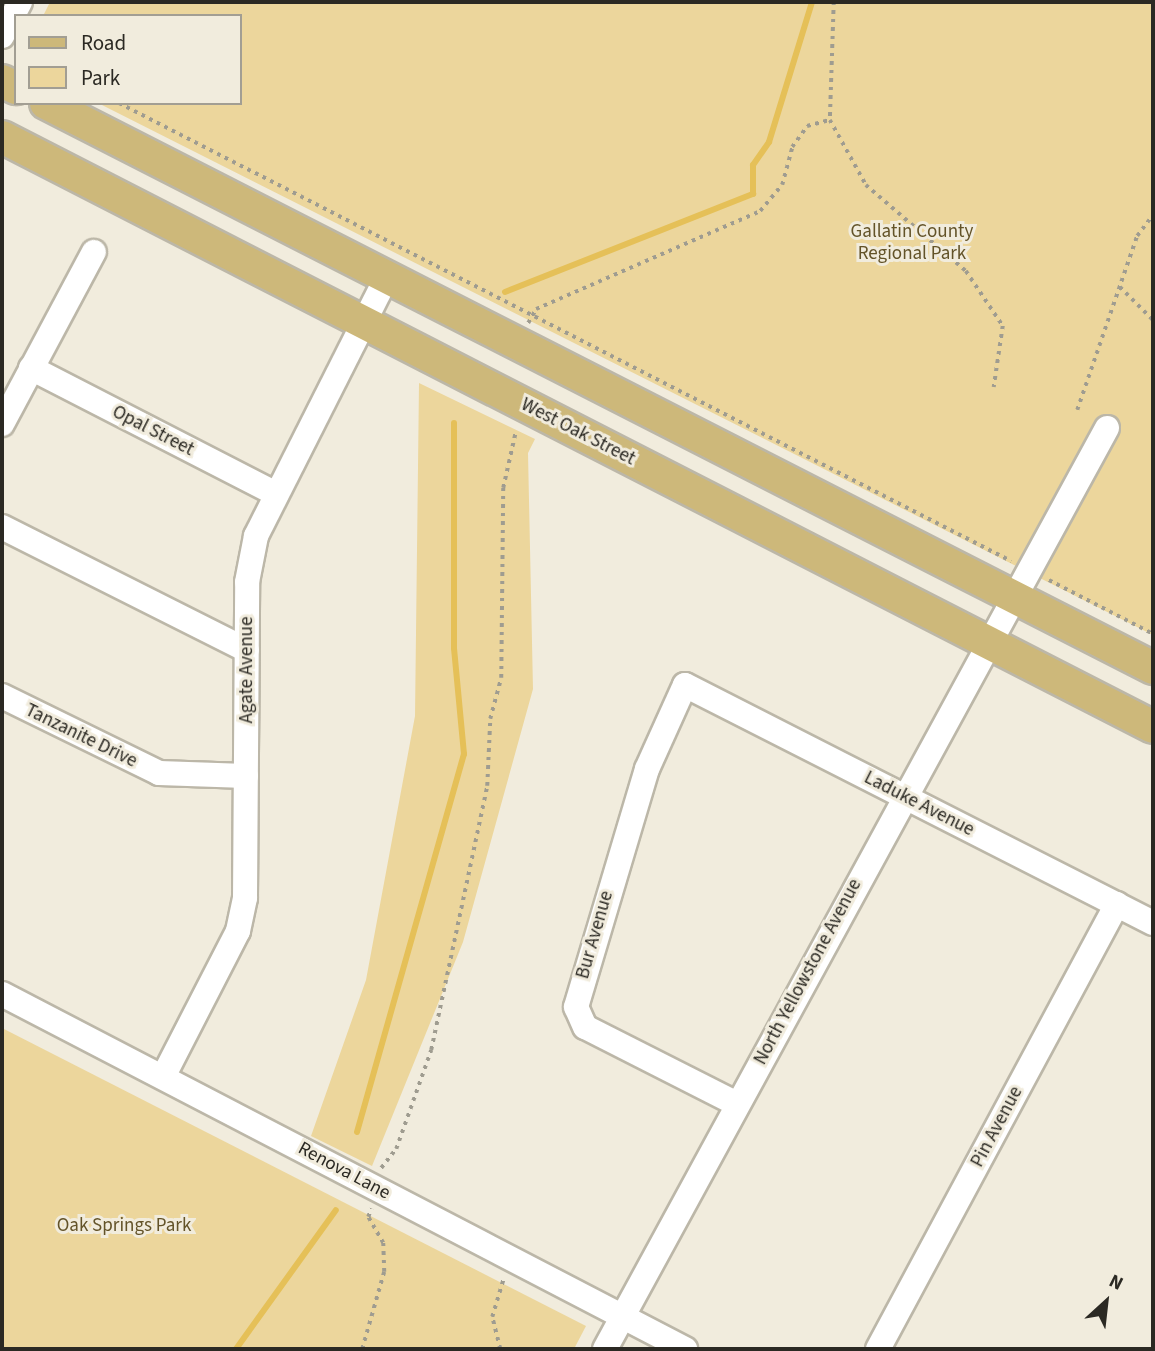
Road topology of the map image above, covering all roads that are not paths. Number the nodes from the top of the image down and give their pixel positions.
1 (20, 2) edge
2 (2, 36) edge
3 (50, 105) edge
4 (2, 137) edge
5 (94, 252) dead end
6 (387, 277) junction
7 (364, 323) junction
8 (31, 368) junction
9 (2, 424) edge
10 (1107, 428) dead end
11 (276, 494) junction
12 (2, 527) edge
13 (1020, 582) junction
14 (986, 641) junction
15 (247, 650) junction
16 (1153, 667) edge
17 (685, 684) joint
18 (2, 696) edge
19 (1153, 727) edge
20 (246, 776) junction
21 (903, 796) junction
22 (1117, 904) junction
23 (1153, 923) edge
24 (2, 994) edge
25 (163, 1077) junction
26 (737, 1104) junction
27 (622, 1317) junction
28 (605, 1349) edge
29 (685, 1349) edge
30 (878, 1349) edge

1 - 2 street
3 - 6 main road
4 - 7 main road, West Oak Street
5 - 8 street
6 - 7 street, Agate Avenue
6 - 13 main road
7 - 11 street, Agate Avenue
7 - 14 main road, West Oak Street
8 - 9 street
8 - 11 street, Opal Street
10 - 13 street, North Yellowstone Avenue
11 - 15 street, Agate Avenue
12 - 15 street
13 - 14 street, North Yellowstone Avenue
13 - 16 main road
14 - 19 main road, West Oak Street
14 - 21 street, North Yellowstone Avenue
15 - 20 street, Agate Avenue
17 - 21 street, Laduke Avenue
17 - 26 street, Bur Avenue
18 - 20 street, Tanzanite Drive
20 - 25 street, Agate Avenue
21 - 22 street, Laduke Avenue
21 - 26 street, North Yellowstone Avenue
22 - 23 street, Laduke Avenue
22 - 30 street, Pin Avenue
24 - 25 street, Renova Lane
25 - 27 street, Renova Lane
26 - 27 street, North Yellowstone Avenue
27 - 28 street, North Yellowstone Avenue
27 - 29 street, Renova Lane

